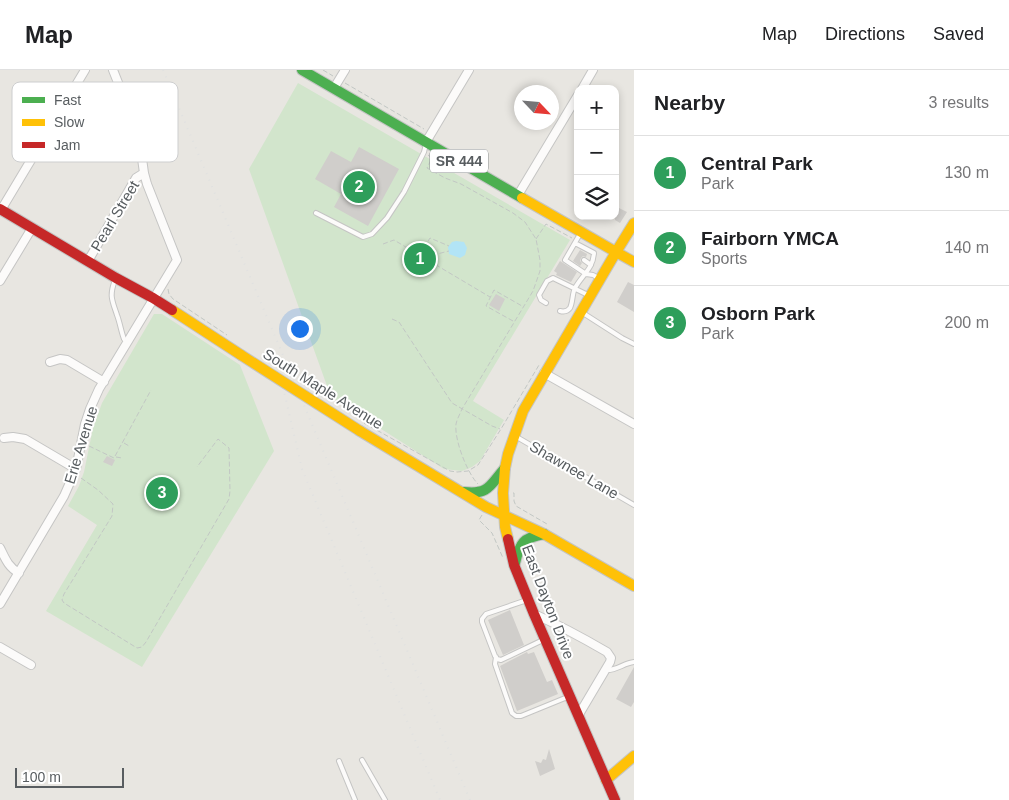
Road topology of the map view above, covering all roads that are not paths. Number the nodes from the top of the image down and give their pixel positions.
1 (85, 70) edge
2 (113, 70) edge
3 (302, 70) edge
4 (345, 70) edge
5 (469, 70) edge
6 (593, 70) edge
7 (78, 82) edge
8 (118, 82) edge
9 (584, 85) edge
10 (334, 88) junction
11 (574, 102) edge
12 (425, 137) junction
13 (29, 162) edge
14 (142, 162) edge
15 (144, 173) junction
16 (518, 195) junction
17 (0, 209) edge
18 (316, 213) dead end
19 (634, 223) edge
20 (32, 228) junction
21 (582, 232) junction
22 (575, 243) junction
23 (570, 251) junction
24 (616, 252) junction
25 (577, 255) dead end
26 (584, 260) dead end
27 (88, 261) junction
28 (634, 262) edge
29 (592, 265) junction
30 (586, 274) junction
31 (116, 278) junction
32 (600, 280) junction
33 (0, 281) edge
34 (575, 289) junction
35 (590, 296) junction
36 (153, 298) junction
37 (546, 303) dead end
38 (560, 311) dead end
39 (581, 312) junction
40 (128, 342) junction
41 (634, 344) edge
42 (50, 362) dead end
43 (544, 373) junction
44 (104, 382) junction
45 (634, 424) edge
46 (513, 435) junction
47 (4, 438) dead end
48 (505, 468) junction
49 (75, 471) junction
50 (461, 491) junction
51 (634, 505) edge
52 (504, 515) junction
53 (545, 529) junction
54 (0, 548) edge
55 (514, 565) junction
56 (19, 572) junction
57 (634, 586) edge
58 (528, 599) junction
59 (0, 604) edge
60 (534, 614) junction
61 (545, 639) junction
62 (0, 647) edge
63 (496, 657) junction
64 (634, 662) edge
65 (31, 665) dead end
66 (606, 670) junction
67 (570, 696) junction
68 (578, 716) junction
69 (634, 756) edge
70 (339, 760) dead end
71 (362, 760) dead end
72 (606, 780) junction
73 (355, 800) edge
74 (385, 800) edge
75 (615, 800) edge

1 - 7 street
2 - 8 street
3 - 10 main road, SR 444
4 - 10 street
5 - 12 street
6 - 9 street
10 - 12 main road, SR 444
11 - 16 street
12 - 16 main road, SR 444
12 - 18 lane
13 - 17 street
14 - 15 street
15 - 27 street, Pearl Street
15 - 36 street, Erie Avenue
16 - 21 main road, SR 444
17 - 20 main road, South Maple Avenue
19 - 24 main road, East Dayton Drive
20 - 27 main road, South Maple Avenue
20 - 33 street
21 - 22 lane
21 - 24 main road, SR 444
22 - 23 lane
22 - 29 lane
23 - 25 lane
23 - 30 lane
24 - 28 main road
24 - 32 main road, East Dayton Drive
26 - 29 lane
27 - 31 main road, South Maple Avenue
29 - 30 lane
30 - 32 lane
30 - 34 lane
31 - 36 main road, South Maple Avenue
31 - 40 lane
32 - 35 main road, East Dayton Drive
34 - 35 lane
34 - 37 lane
34 - 38 lane
35 - 39 main road, East Dayton Drive
36 - 40 street, Erie Avenue
36 - 50 main road, South Maple Avenue, bridge
39 - 41 lane
39 - 43 main road, East Dayton Drive
40 - 44 street, Erie Avenue
42 - 44 street
43 - 45 street
43 - 46 main road, East Dayton Drive
44 - 49 street, Erie Avenue
46 - 48 main road, East Dayton Drive
46 - 51 lane, Shawnee Lane
47 - 49 street
48 - 50 main road
48 - 52 main road, East Dayton Drive
49 - 56 street, Erie Avenue
50 - 52 main road, South Maple Avenue
52 - 53 main road, South Maple Avenue
52 - 55 main road, East Dayton Drive
53 - 55 main road
53 - 57 main road, South Maple Avenue
54 - 56 street
55 - 58 main road, East Dayton Drive
56 - 59 street, Erie Avenue
58 - 60 main road, East Dayton Drive
58 - 63 lane
60 - 61 main road, East Dayton Drive
60 - 66 street
61 - 63 lane
61 - 67 main road, East Dayton Drive
62 - 65 street
63 - 67 lane
64 - 66 lane
66 - 68 street
67 - 68 main road, East Dayton Drive
68 - 72 main road, East Dayton Drive
69 - 72 main road
70 - 73 lane
71 - 74 lane
72 - 75 main road, East Dayton Drive

